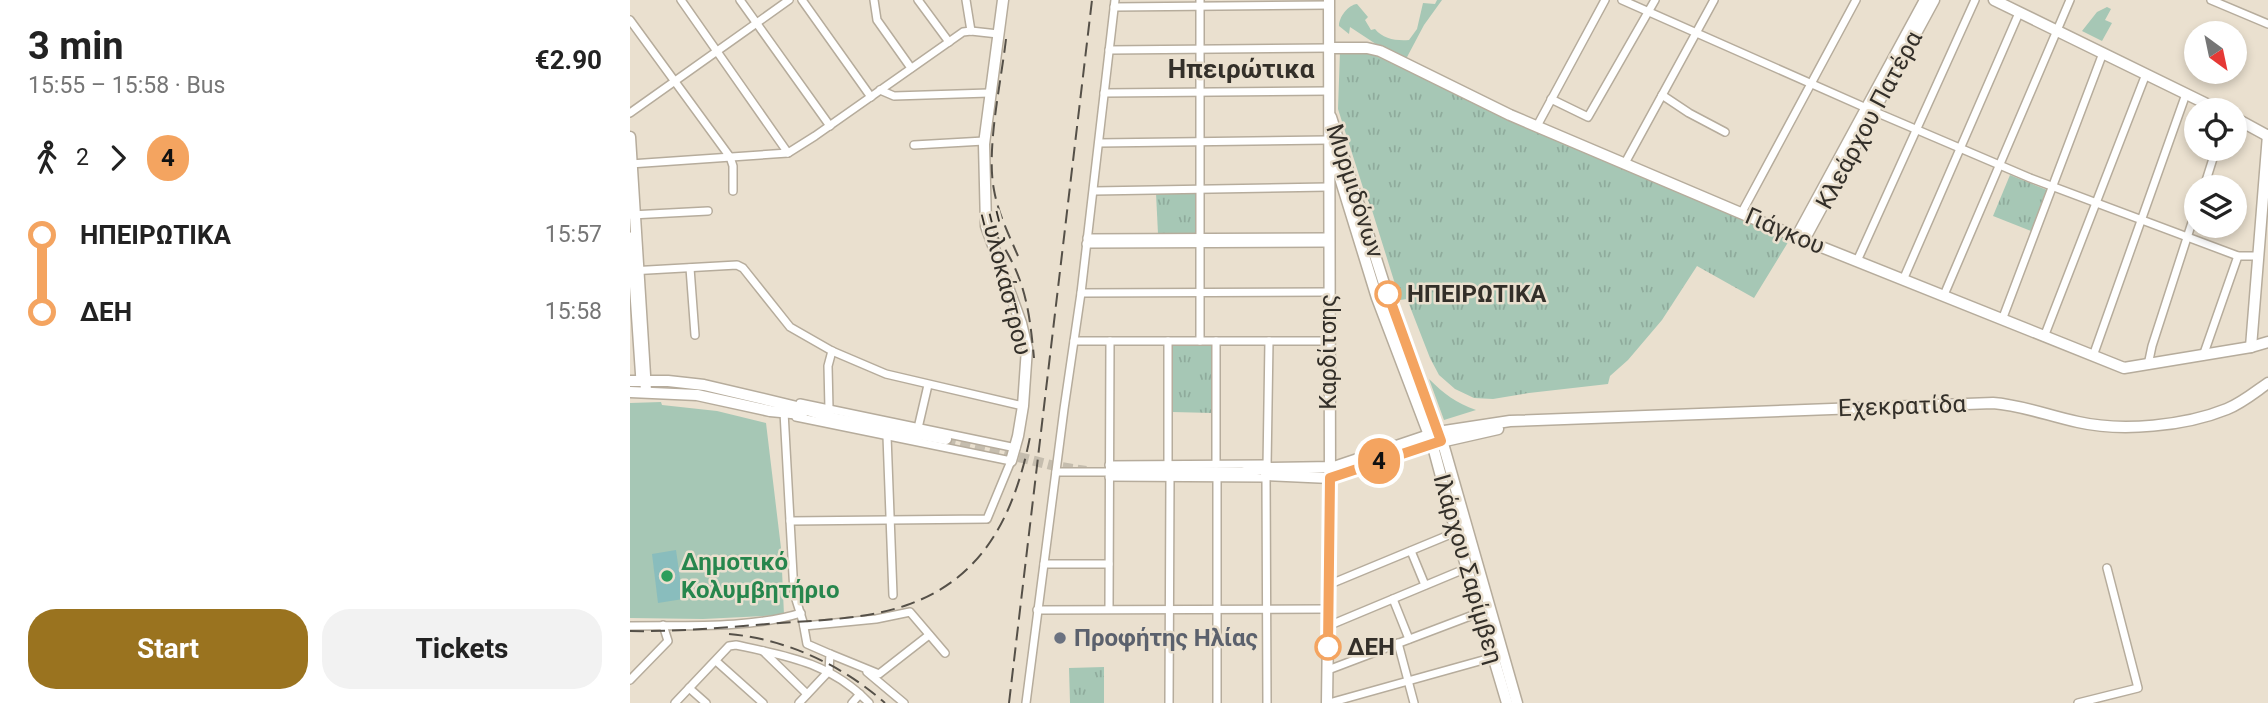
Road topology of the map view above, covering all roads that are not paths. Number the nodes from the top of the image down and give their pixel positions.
1 (681, 0) edge
2 (740, 0) edge
3 (789, 0) edge
4 (802, 0) edge
5 (874, 0) edge
6 (918, 0) edge
7 (966, 0) edge
8 (1003, 0) edge
9 (1605, 0) edge
10 (1622, 0) edge
11 (1655, 0) edge
12 (1714, 0) edge
13 (1856, 0) edge
14 (1925, 0) edge
15 (1934, 0) edge
16 (1975, 0) edge
17 (1994, 0) edge
18 (2070, 0) edge
19 (2216, 1) edge
20 (1329, 2) edge
21 (1200, 3) edge
22 (1114, 4) edge
23 (1648, 12) junction
24 (2019, 13) junction
25 (630, 20) edge
26 (756, 23) junction
27 (2268, 24) edge
28 (971, 31) junction
29 (2057, 31) junction
30 (1696, 32) junction
31 (998, 34) junction
32 (949, 42) junction
33 (1329, 48) junction
34 (1109, 50) junction
35 (1200, 50) junction
36 (717, 51) junction
37 (2103, 53) junction
38 (911, 68) junction
39 (2146, 74) junction
40 (674, 81) junction
41 (1812, 83) junction
42 (880, 90) junction
43 (1200, 92) junction
44 (1329, 92) junction
45 (989, 93) junction
46 (1104, 93) junction
47 (2186, 94) junction
48 (1662, 95) junction
49 (871, 96) junction
50 (2194, 98) edge
51 (1551, 99) junction
52 (1328, 108) junction
53 (1869, 109) junction
54 (630, 113) edge
55 (2247, 124) edge
56 (830, 126) junction
57 (1537, 126) junction
58 (1917, 130) junction
59 (1725, 132) dead end
60 (2268, 135) edge
61 (630, 137) edge
62 (1328, 139) junction
63 (984, 141) junction
64 (1201, 141) junction
65 (1099, 143) junction
66 (914, 145) dead end
67 (1961, 149) junction
68 (785, 153) junction
69 (730, 157) junction
70 (1625, 163) junction
71 (631, 164) edge
72 (1999, 165) junction
73 (2266, 171) edge
74 (2053, 186) junction
75 (1328, 187) junction
76 (1201, 189) junction
77 (733, 191) dead end
78 (1094, 191) junction
79 (2096, 202) junction
80 (708, 211) dead end
81 (1742, 212) junction
82 (632, 215) edge
83 (2140, 220) junction
84 (630, 236) edge
85 (2184, 237) edge
86 (1800, 238) junction
87 (2187, 238) joint
88 (1328, 240) junction
89 (1087, 241) junction
90 (1201, 241) junction
91 (2238, 256) junction
92 (2257, 256) junction
93 (1857, 261) junction
94 (690, 268) junction
95 (634, 271) edge
96 (1903, 279) junction
97 (1328, 292) junction
98 (1081, 293) junction
99 (1202, 293) junction
100 (1944, 295) junction
101 (2002, 320) junction
102 (695, 335) dead end
103 (2044, 337) junction
104 (1074, 341) junction
105 (1110, 341) junction
106 (1168, 341) junction
107 (1200, 341) junction
108 (1216, 341) junction
109 (1269, 341) junction
110 (1328, 341) junction
111 (2268, 342) edge
112 (2251, 347) junction
113 (832, 351) junction
114 (2203, 355) junction
115 (2093, 356) junction
116 (2148, 365) junction
117 (640, 383) edge
118 (2268, 383) edge
119 (928, 385) junction
120 (630, 392) edge
121 (1023, 406) junction
122 (785, 410) junction
123 (824, 411) junction
124 (918, 428) junction
125 (887, 436) junction
126 (1435, 438) junction
127 (946, 439) tunnel mouth
128 (1016, 448) junction
129 (1011, 461) junction
130 (1168, 464) junction
131 (1216, 464) junction
132 (1111, 471) junction
133 (1267, 471) junction
134 (1056, 472) junction
135 (1329, 473) junction
136 (1170, 477) junction
137 (1217, 478) junction
138 (891, 520) junction
139 (790, 521) junction
140 (1456, 532) junction
141 (1411, 551) junction
142 (1044, 564) junction
143 (1109, 564) junction
144 (1467, 568) junction
145 (2107, 568) dead end
146 (1328, 585) junction
147 (1424, 585) junction
148 (893, 595) dead end
149 (1393, 599) junction
150 (1109, 609) junction
151 (1169, 609) junction
152 (1217, 609) junction
153 (1266, 609) junction
154 (1328, 609) junction
155 (1037, 610) junction
156 (1480, 612) junction
157 (801, 613) junction
158 (663, 625) junction
159 (630, 626) edge
160 (804, 626) junction
161 (1328, 626) junction
162 (929, 635) junction
163 (1409, 639) junction
164 (1398, 643) junction
165 (763, 651) junction
166 (945, 653) dead end
167 (830, 654) junction
168 (1494, 657) junction
169 (716, 661) junction
170 (862, 668) junction
171 (1328, 670) junction
172 (829, 671) junction
173 (630, 679) edge
174 (1409, 680) junction
175 (689, 688) junction
176 (807, 694) junction
177 (860, 694) junction
178 (675, 703) edge
179 (706, 703) edge
180 (763, 703) edge
181 (799, 703) edge
182 (852, 703) edge
183 (869, 703) edge
184 (904, 703) edge
185 (1026, 703) edge
186 (1169, 703) edge
187 (1217, 703) edge
188 (1266, 703) edge
189 (1328, 703) edge
190 (1414, 703) edge
191 (1507, 703) edge
192 (1517, 703) edge
193 (2078, 703) edge

1 - 36 street
2 - 26 street
3 - 26 street
4 - 49 street
5 - 38 street
6 - 32 street
7 - 28 street
8 - 31 street, Ξυλοκάστρου
9 - 51 street
10 - 23 street
11 - 23 street
12 - 30 street
13 - 41 street
14 - 53 street, Κλεάρχου Πατέρα
15 - 53 street, Κλεάρχου Πατέρα
16 - 58 street
17 - 24 street
18 - 29 street
19 - 27 street
20 - 21 street
20 - 33 street, Καρδίτσης
21 - 22 street
21 - 35 street
22 - 34 street
23 - 30 street
23 - 51 street
24 - 29 street
24 - 67 street
25 - 40 street
26 - 36 street
26 - 56 street
28 - 31 street
28 - 32 street
29 - 37 street
29 - 72 street
30 - 41 street
30 - 48 street
31 - 45 street, Ξυλοκάστρου
32 - 38 street
33 - 35 street
33 - 44 street, Καρδίτσης
33 - 57 street, Γιάγκου
34 - 35 street
34 - 46 street
35 - 43 street
36 - 40 street
36 - 68 street
37 - 39 street
37 - 74 street
38 - 42 street
39 - 47 street
39 - 79 street
40 - 54 street
40 - 69 street
41 - 53 street
41 - 81 street
42 - 45 street
42 - 49 street
43 - 44 street
43 - 46 street
43 - 64 street
44 - 52 street, Καρδίτσης
45 - 63 street, Ξυλοκάστρου
46 - 65 street
47 - 50 street
47 - 83 street
48 - 59 street
48 - 70 street
49 - 56 street
51 - 57 street
52 - 62 street, Καρδίτσης
52 - 126 street, Μυρμιδόνων
53 - 58 street
53 - 86 street, Κλεάρχου Πατέρα
55 - 60 street
56 - 68 street
57 - 70 street, Γιάγκου
58 - 67 street
58 - 93 street
60 - 73 street
61 - 71 street
62 - 64 street
62 - 75 street, Καρδίτσης
62 - 126 street, Μυρμιδόνων
63 - 66 street
63 - 121 street, Ξυλοκάστρου
64 - 65 street
64 - 76 street
65 - 78 street
67 - 72 street
67 - 96 street
68 - 69 street
69 - 71 street
69 - 77 street
70 - 81 street, Γιάγκου
71 - 82 street
72 - 74 street
72 - 100 street
73 - 92 street
74 - 79 street
74 - 101 street
75 - 76 street
75 - 88 street, Καρδίτσης
76 - 78 street
76 - 90 street
78 - 89 street
79 - 83 street
79 - 103 street
80 - 82 street
81 - 86 street, Γιάγκου
82 - 95 street
83 - 85 street
83 - 115 street
84 - 95 street
86 - 93 street, Γιάγκου
87 - 91 street
87 - 116 street
88 - 90 street
88 - 97 street, Καρδίτσης
89 - 90 street
89 - 98 street
90 - 99 street
91 - 92 street
91 - 114 street
92 - 112 street
93 - 96 street, Γιάγκου
94 - 95 street
94 - 102 street
94 - 113 street
95 - 117 street
96 - 100 street, Γιάγκου
97 - 99 street
97 - 110 street, Καρδίτσης
98 - 99 street
98 - 104 street
99 - 107 street
100 - 101 street, Γιάγκου
101 - 103 street, Γιάγκου
103 - 115 street, Γιάγκου
104 - 105 street
104 - 134 street
105 - 106 street
105 - 132 street
106 - 107 street
106 - 130 street
107 - 108 street
108 - 109 street
108 - 131 street
109 - 110 street
109 - 133 street
110 - 135 street, Καρδίτσης
111 - 112 street, Γιάγκου
112 - 114 street, Γιάγκου
113 - 119 street
113 - 123 street
114 - 116 street, Γιάγκου
115 - 116 street, Γιάγκου
117 - 120 street
117 - 122 street
118 - 126 street, Εχεκρατίδα
119 - 121 street
119 - 124 street
121 - 128 street, Ξυλοκάστρου
122 - 123 street
122 - 125 street
122 - 139 street
123 - 124 street
123 - 127 street
124 - 128 street
125 - 129 street
125 - 138 street
126 - 135 street, Εχεκρατίδα
126 - 140 street, Ιλάρχου Σαρίμβεη
126 - 192 street, Ιλάρχου Σαρίμβεη
128 - 129 street, Ξυλοκάστρου
129 - 138 street, Ξυλοκάστρου
130 - 131 street
130 - 132 street
131 - 133 street
132 - 133 street, Εχεκρατίδα
132 - 134 street
132 - 136 street
132 - 143 street
133 - 135 street, Εχεκρατίδα
133 - 137 street
133 - 153 street
134 - 142 street
135 - 146 street, Καρδίτσης
136 - 137 street
136 - 151 street
137 - 152 street
138 - 139 street
138 - 148 street
139 - 157 street
140 - 141 street
140 - 144 street, Ιλάρχου Σαρίμβεη
141 - 146 street
141 - 147 street
142 - 143 street
142 - 155 street
143 - 150 street
144 - 147 street
144 - 156 street, Ιλάρχου Σαρίμβεη
145 - 193 street
146 - 154 street, Καρδίτσης
147 - 149 street
149 - 161 street
149 - 163 street
150 - 151 street
150 - 155 street
151 - 152 street
151 - 186 street
152 - 153 street
152 - 187 street
153 - 154 street
153 - 188 street
154 - 161 street, Καρδίτσης
155 - 185 street
156 - 163 street
156 - 168 street, Ιλάρχου Σαρίμβεη
157 - 158 street
157 - 160 street
158 - 159 street
158 - 173 street
160 - 162 street
160 - 167 street
161 - 171 street, Καρδίτσης
162 - 166 street
162 - 170 street
163 - 164 street
164 - 171 street
164 - 174 street
165 - 169 street
165 - 172 street
165 - 176 street
167 - 170 street
167 - 172 street
168 - 174 street
168 - 191 street, Ιλάρχου Σαρίμβεη
169 - 175 street
169 - 180 street
170 - 184 street
171 - 189 street, Καρδίτσης
172 - 176 street
172 - 177 street
174 - 189 street
174 - 190 street
175 - 178 street
175 - 179 street
176 - 181 street
177 - 182 street
177 - 183 street

